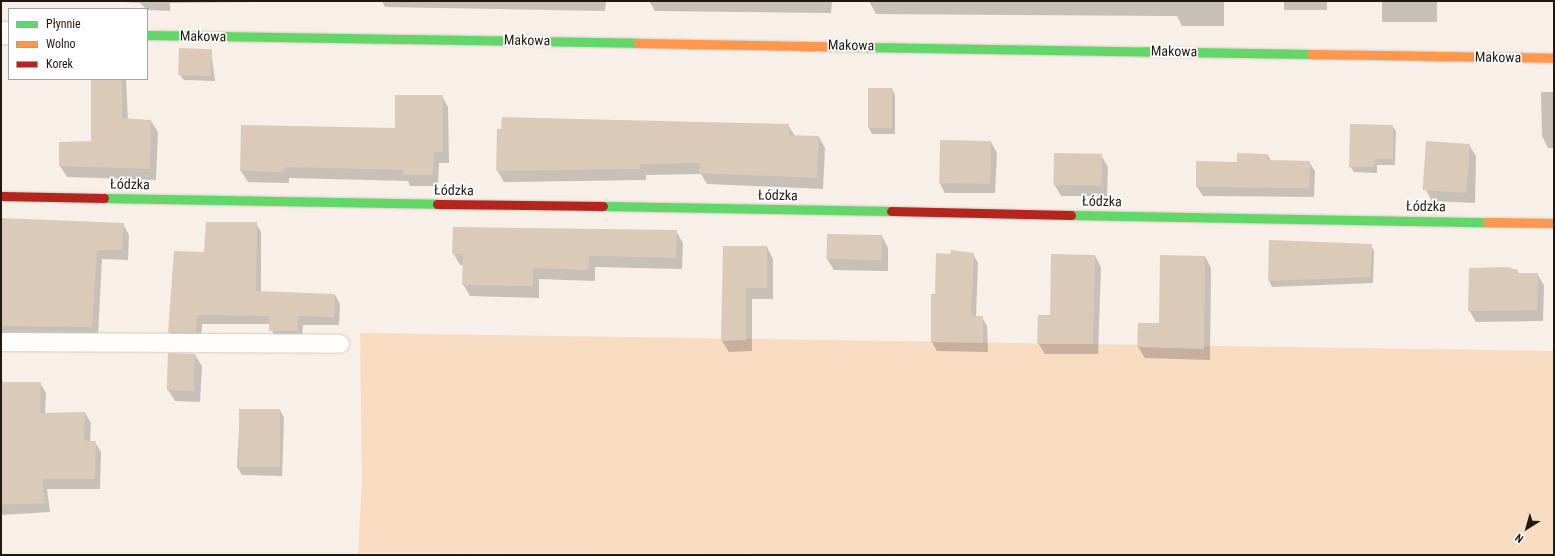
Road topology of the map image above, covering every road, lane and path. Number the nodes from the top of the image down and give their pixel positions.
1 (148, 35) edge
2 (1554, 58) edge
3 (1, 196) edge
4 (1554, 223) edge
5 (1, 342) edge
6 (340, 344) dead end

1 - 2 street, Makowa
3 - 4 street, Łódzka
5 - 6 lane

